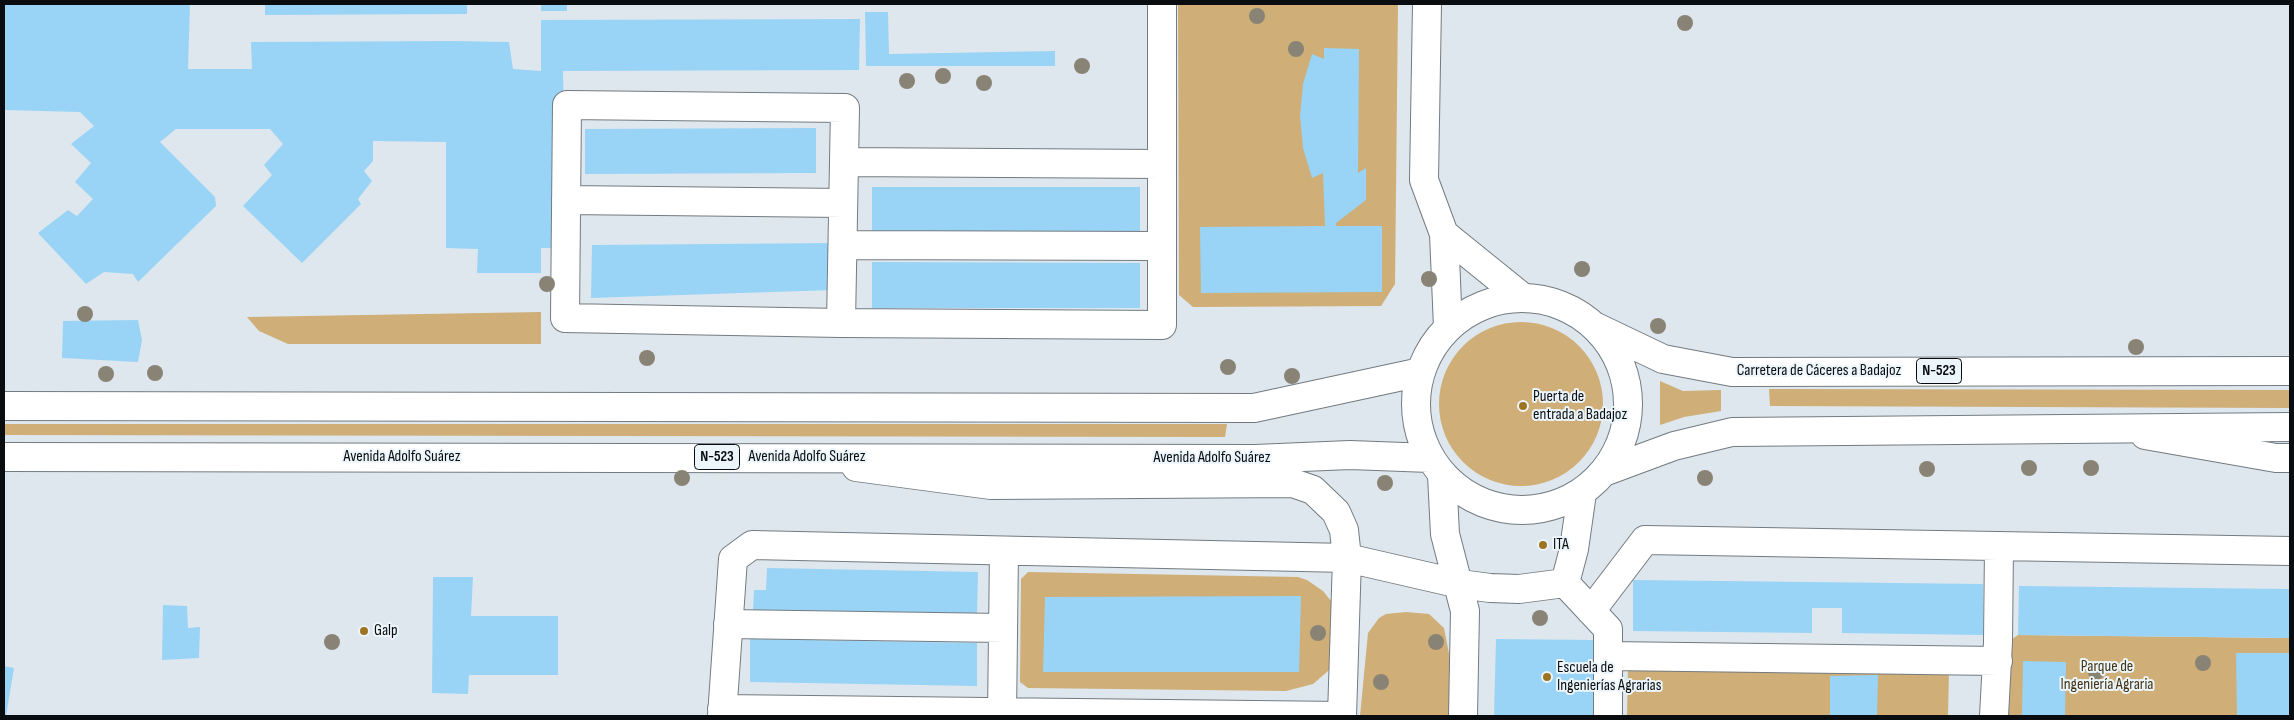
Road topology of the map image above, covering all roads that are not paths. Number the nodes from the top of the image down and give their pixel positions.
1 (1162, 4) edge
2 (1427, 4) edge
3 (844, 162) junction
4 (1162, 164) junction
5 (566, 200) junction
6 (843, 203) junction
7 (1444, 234) junction
8 (842, 245) junction
9 (1162, 246) junction
10 (1522, 297) junction
11 (842, 324) junction
12 (1448, 327) junction
13 (1596, 327) junction
14 (2290, 370) edge
15 (1420, 372) junction
16 (4, 406) edge
17 (2290, 427) edge
18 (2104, 428) junction
19 (4, 457) edge
20 (772, 457) junction
21 (2290, 458) edge
22 (1436, 466) junction
23 (1604, 472) junction
24 (1582, 493) junction
25 (1999, 546) junction
26 (1004, 551) junction
27 (2290, 551) edge
28 (1347, 558) junction
29 (1460, 584) junction
30 (1565, 584) junction
31 (1591, 611) junction
32 (728, 624) junction
33 (1003, 628) junction
34 (1608, 656) junction
35 (1998, 661) junction
36 (722, 713) edge
37 (1002, 714) edge
38 (1342, 716) edge
39 (1463, 716) edge
40 (1608, 716) edge
41 (1994, 716) edge

1 - 4 main road
2 - 7 main road
3 - 4 main road
3 - 5 main road
3 - 6 main road
4 - 9 main road
5 - 6 main road
5 - 11 main road
6 - 8 main road
7 - 10 main road
7 - 12 main road
8 - 9 main road
8 - 11 main road
9 - 11 main road
10 - 12 main road
10 - 13 main road
12 - 15 main road
13 - 14 main road, Carretera de Cáceres a Badajoz / N-523
13 - 23 main road
15 - 16 main road
15 - 22 main road
17 - 18 main road
18 - 21 main road
18 - 23 main road
19 - 20 main road, Avenida Adolfo Suárez / N-523
20 - 22 main road, Avenida Adolfo Suárez / N-523
20 - 28 main road
22 - 24 main road
22 - 29 main road
23 - 24 main road
24 - 30 main road
25 - 27 main road
25 - 31 main road
25 - 35 main road
26 - 28 main road
26 - 32 main road
26 - 33 main road
28 - 29 main road
28 - 38 main road
29 - 30 main road
29 - 39 main road
30 - 31 main road
31 - 34 main road
32 - 33 main road
32 - 36 main road
33 - 37 main road
34 - 35 main road
34 - 40 main road
35 - 41 main road
36 - 37 main road
37 - 38 main road

